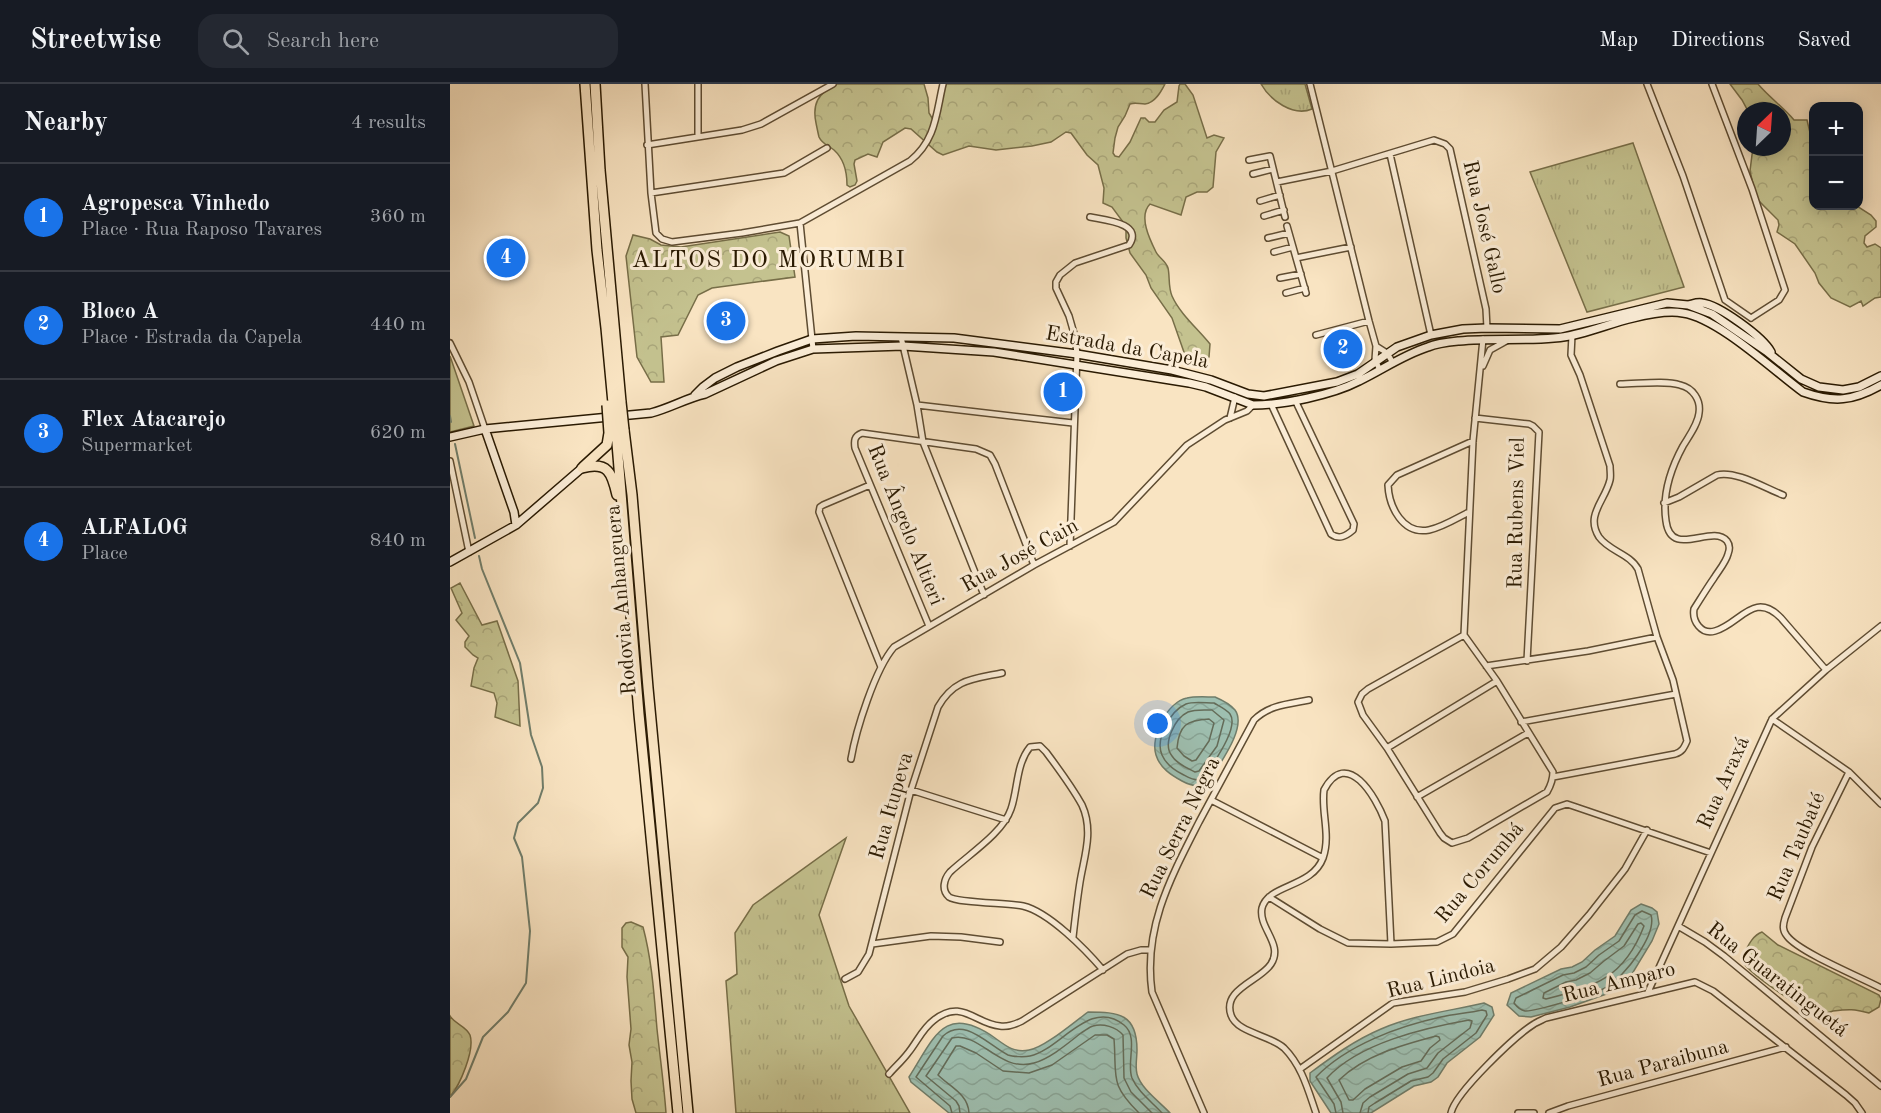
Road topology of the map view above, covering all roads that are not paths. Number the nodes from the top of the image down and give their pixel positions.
1 (585, 84) edge
2 (595, 84) edge
3 (645, 84) edge
4 (698, 84) edge
5 (833, 84) edge
6 (943, 84) edge
7 (1310, 84) edge
8 (1647, 84) edge
9 (1712, 84) edge
10 (698, 136) junction
11 (647, 145) junction
12 (827, 148) dead end
13 (1390, 154) junction
14 (1249, 160) dead end
15 (1273, 169) junction
16 (1332, 171) junction
17 (1252, 174) dead end
18 (1277, 182) junction
19 (651, 193) junction
20 (1280, 195) junction
21 (1260, 201) dead end
22 (1284, 210) junction
23 (1264, 216) dead end
24 (1090, 217) dead end
25 (1285, 217) dead end
26 (800, 223) junction
27 (1287, 226) dead end
28 (1289, 233) junction
29 (1268, 238) dead end
30 (1293, 247) junction
31 (1351, 247) junction
32 (1274, 252) dead end
33 (1296, 258) junction
34 (1301, 274) junction
35 (1280, 278) dead end
36 (1286, 293) dead end
37 (1725, 300) junction
38 (1688, 305) junction
39 (1710, 306) junction
40 (1751, 318) junction
41 (1369, 321) junction
42 (1487, 328) junction
43 (1750, 332) junction
44 (1316, 335) dead end
45 (1431, 335) junction
46 (1572, 335) junction
47 (902, 337) junction
48 (812, 339) junction
49 (1483, 339) junction
50 (1510, 339) junction
51 (450, 343) edge
52 (903, 346) junction
53 (1376, 346) junction
54 (813, 349) junction
55 (1762, 349) junction
56 (1387, 353) junction
57 (1077, 354) junction
58 (1756, 356) junction
59 (1772, 357) junction
60 (1375, 360) junction
61 (1393, 363) junction
62 (1075, 366) junction
63 (1380, 370) junction
64 (1881, 376) edge
65 (1479, 379) junction
66 (1620, 384) dead end
67 (1881, 385) edge
68 (1242, 392) junction
69 (694, 396) junction
70 (1234, 398) junction
71 (1295, 400) junction
72 (614, 404) junction
73 (1270, 404) junction
74 (917, 405) junction
75 (1253, 405) junction
76 (1232, 409) junction
77 (1239, 415) junction
78 (1230, 418) junction
79 (1475, 418) junction
80 (1073, 423) junction
81 (485, 429) junction
82 (616, 431) junction
83 (450, 437) edge
84 (1473, 441) junction
85 (923, 442) junction
86 (450, 460) edge
87 (582, 468) junction
88 (870, 485) junction
89 (1783, 495) dead end
90 (1664, 503) junction
91 (534, 510) junction
92 (514, 512) junction
93 (1470, 512) junction
94 (624, 524) junction
95 (516, 525) junction
96 (1070, 546) junction
97 (469, 552) junction
98 (450, 562) edge
99 (1034, 565) junction
100 (984, 595) junction
101 (929, 626) junction
102 (1881, 626) edge
103 (1464, 635) junction
104 (1657, 637) junction
105 (1527, 661) junction
106 (1486, 666) junction
107 (881, 667) junction
108 (1826, 670) junction
109 (1002, 673) dead end
110 (1497, 681) junction
111 (1677, 694) junction
112 (1309, 700) dead end
113 (1772, 719) junction
114 (1521, 722) junction
115 (1528, 733) junction
116 (1387, 748) junction
117 (851, 759) dead end
118 (1849, 771) junction
119 (1553, 775) junction
120 (911, 790) junction
121 (1417, 797) junction
122 (1211, 800) junction
123 (1881, 804) edge
124 (1006, 820) junction
125 (1647, 830) junction
126 (1711, 853) junction
127 (1323, 858) junction
128 (1269, 897) junction
129 (1678, 926) junction
130 (1073, 938) junction
131 (1000, 942) dead end
132 (872, 944) junction
133 (1391, 944) junction
134 (1150, 950) junction
135 (1102, 970) junction
136 (845, 979) dead end
137 (1881, 988) edge
138 (1648, 992) junction
139 (1786, 1047) junction
140 (1300, 1069) junction
141 (889, 1074) dead end
142 (1881, 1086) edge
143 (678, 1113) edge
144 (688, 1113) edge
145 (1204, 1113) edge
146 (1316, 1113) edge
147 (1451, 1113) edge
148 (1518, 1113) edge
149 (1534, 1113) edge
150 (1549, 1113) edge
151 (1862, 1113) edge

1 - 72 highway, Rodovia Anhanguera
2 - 72 highway, Rodovia Anhanguera
3 - 11 street
4 - 10 street
5 - 10 street
6 - 26 street
7 - 16 street
8 - 37 street
9 - 40 street
10 - 11 street
11 - 19 street
12 - 19 street
13 - 16 street, Rua José Gallo
13 - 42 street, Rua José Gallo
13 - 45 street
14 - 15 street
15 - 17 street
15 - 18 street
16 - 18 street, Rua José Gallo
16 - 31 street
18 - 20 street
19 - 26 street
20 - 21 street
20 - 22 street
22 - 23 street
22 - 25 street
24 - 57 street
26 - 48 street
27 - 28 street
28 - 29 street
28 - 30 street
30 - 32 street
30 - 33 street
31 - 33 street
31 - 41 street
33 - 34 street
34 - 35 street
34 - 36 street
37 - 39 street
37 - 40 street
38 - 39 main road
38 - 42 main road, Estrada da Capela
38 - 55 main road, Estrada da Capela
39 - 43 main road
40 - 43 street
41 - 44 street
41 - 53 street
42 - 45 main road, Estrada da Capela
43 - 59 main road
45 - 56 main road, Estrada da Capela
46 - 50 main road, Estrada da Capela
46 - 58 main road, Estrada da Capela
46 - 104 street
47 - 48 main road, Estrada da Capela
47 - 52 street
47 - 57 main road, Estrada da Capela
48 - 54 street
48 - 69 main road, Estrada da Capela
49 - 50 main road, Estrada da Capela
49 - 61 main road, Estrada da Capela
49 - 65 street
50 - 65 street
51 - 81 street
52 - 54 main road, Estrada da Capela
52 - 62 main road, Estrada da Capela
52 - 74 street
53 - 56 street
53 - 60 street
54 - 69 main road, Estrada da Capela
55 - 58 main road
55 - 58 main road
55 - 59 main road, Estrada da Capela
56 - 60 main road, Estrada da Capela
56 - 61 street
57 - 62 street
57 - 68 main road, Estrada da Capela
58 - 67 main road, Estrada da Capela
59 - 64 main road, Estrada da Capela
60 - 63 street
60 - 68 main road, Estrada da Capela
61 - 63 main road, Estrada da Capela
62 - 70 main road, Estrada da Capela
62 - 80 street
63 - 71 main road, Estrada da Capela
65 - 79 street
66 - 90 street
68 - 70 street
69 - 81 main road, Estrada da Capela
70 - 75 main road, Estrada da Capela
70 - 76 street
71 - 73 main road, Estrada da Capela
71 - 73 street
72 - 82 highway, Rodovia Anhanguera, bridge
72 - 82 highway, bridge
73 - 75 main road, Estrada da Capela
74 - 80 street
74 - 85 street
75 - 77 street, Rua José Cain
76 - 77 street
76 - 78 street
77 - 78 street, Rua José Cain
78 - 96 street, Rua José Cain
79 - 84 street
79 - 105 street, Rua Rubens Viel
80 - 96 street
81 - 83 main road, Estrada da Capela
81 - 92 main road
82 - 87 highway
82 - 94 highway, Rodovia Anhanguera
82 - 144 highway, Rodovia Anhanguera
84 - 93 street
84 - 93 street
85 - 88 street, Rua Ângelo Altieri
85 - 99 street
85 - 100 street
86 - 97 street
87 - 91 main road
87 - 94 highway
88 - 101 street, Rua Ângelo Altieri
88 - 107 street
89 - 90 street
90 - 108 street
91 - 92 main road
91 - 95 main road
92 - 95 main road
93 - 103 street
94 - 143 highway, Rodovia Anhanguera
95 - 97 main road
96 - 99 street, Rua José Cain
97 - 98 main road
99 - 100 street, Rua José Cain
100 - 101 street, Rua José Cain
101 - 107 street, Rua José Cain
102 - 108 street, Rua Araxá
103 - 106 street
103 - 116 street
104 - 105 street
104 - 111 street
105 - 106 street
106 - 110 street
107 - 117 street, Rua José Cain
108 - 113 street, Rua Araxá
109 - 120 street, Rua Itupeva
110 - 114 street
110 - 116 street
111 - 114 street
111 - 119 street
112 - 122 street, Rua Serra Negra
113 - 118 street
113 - 126 street, Rua Araxá
114 - 115 street
115 - 119 street
115 - 121 street
116 - 121 street
118 - 123 street
118 - 137 street, Rua Taubaté
119 - 121 street
120 - 124 street
120 - 132 street, Rua Itupeva
122 - 127 street
122 - 134 street, Rua Serra Negra
124 - 130 street
124 - 130 street
125 - 126 street, Rua Corumbá
125 - 133 street, Rua Corumbá
125 - 140 street, Rua Lindoia
126 - 129 street, Rua Araxá
127 - 128 street
127 - 133 street
128 - 133 street, Rua Corumbá
128 - 140 street
129 - 138 street, Rua Araxá
129 - 142 street, Rua Guaratinguetá
130 - 135 street
131 - 132 street
132 - 136 street, Rua Itupeva
134 - 135 street
134 - 145 street, Rua Serra Negra
135 - 141 street
138 - 139 street, Rua Amparo
138 - 147 street, Rua Amparo
139 - 150 street, Rua Paraibuna
139 - 151 street, Rua Amparo
140 - 146 street
148 - 149 street

